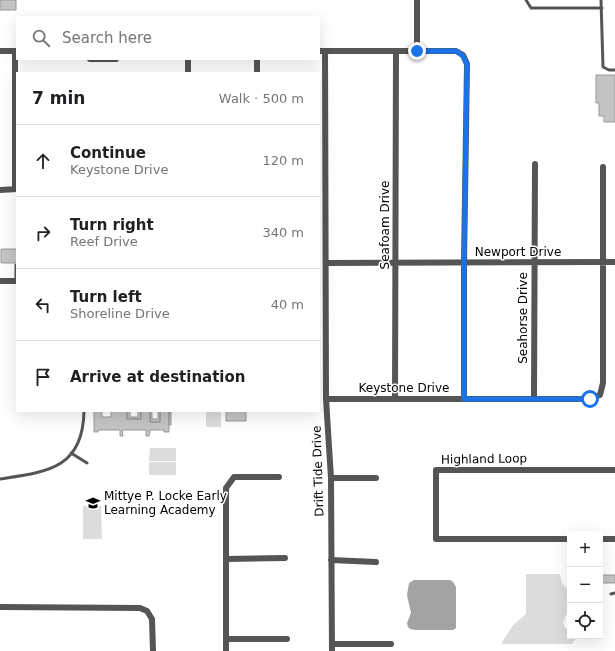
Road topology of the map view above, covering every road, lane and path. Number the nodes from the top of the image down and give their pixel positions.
1 (417, 0) edge
2 (526, 0) edge
3 (602, 0) edge
4 (602, 8) junction
5 (0, 51) edge
6 (16, 51) edge
7 (322, 51) edge
8 (396, 51) junction
9 (417, 51) junction
10 (188, 60) edge
11 (257, 60) edge
12 (615, 70) edge
13 (188, 72) edge
14 (257, 72) edge
15 (535, 164) dead end
16 (602, 167) dead end
17 (16, 189) edge
18 (0, 190) edge
19 (322, 190) edge
20 (534, 262) junction
21 (602, 262) junction
22 (615, 262) edge
23 (326, 263) junction
24 (396, 263) junction
25 (464, 263) junction
26 (16, 265) dead end
27 (0, 281) edge
28 (16, 281) edge
29 (326, 399) junction
30 (395, 399) junction
31 (464, 399) junction
32 (534, 399) junction
33 (84, 412) edge
34 (71, 453) junction
35 (87, 463) dead end
36 (615, 470) edge
37 (279, 477) dead end
38 (331, 478) junction
39 (376, 478) dead end
40 (0, 479) edge
41 (567, 539) edge
42 (603, 539) edge
43 (615, 539) edge
44 (285, 558) dead end
45 (226, 559) junction
46 (331, 560) junction
47 (376, 562) dead end
48 (615, 593) edge
49 (611, 594) dead end
50 (0, 607) edge
51 (226, 638) junction
52 (287, 639) dead end
53 (392, 644) dead end
54 (332, 648) edge
55 (153, 651) edge
56 (226, 651) edge

1 - 9 street
2 - 4 lane
3 - 4 lane
4 - 12 lane
5 - 6 street
6 - 17 street
7 - 8 street
7 - 19 street, Drift Tide Drive
8 - 9 street
8 - 24 street, Seafoam Drive
9 - 25 street
10 - 13 street
11 - 14 street
15 - 20 street, Seahorse Drive
16 - 21 street
17 - 18 street
19 - 23 street, Drift Tide Drive
20 - 21 street, Newport Drive
20 - 25 street, Newport Drive
20 - 32 street, Seahorse Drive
21 - 22 street, Newport Drive
21 - 32 street, Keystone Drive
23 - 24 street, Newport Drive
23 - 29 street, Drift Tide Drive
24 - 25 street, Newport Drive
24 - 30 street, Seafoam Drive
25 - 31 street
26 - 28 lane
27 - 28 street
29 - 30 street, Keystone Drive
29 - 38 street, Drift Tide Drive
30 - 31 street, Keystone Drive
31 - 32 street, Keystone Drive
33 - 34 lane
34 - 35 lane
34 - 40 lane
36 - 41 street, Highland Loop
37 - 45 street
38 - 39 street
38 - 46 street, Drift Tide Drive
42 - 43 street
44 - 45 street
45 - 51 street
46 - 47 street
46 - 54 street, Drift Tide Drive
48 - 49 lane
50 - 55 street
51 - 52 street
51 - 56 street
53 - 54 street

